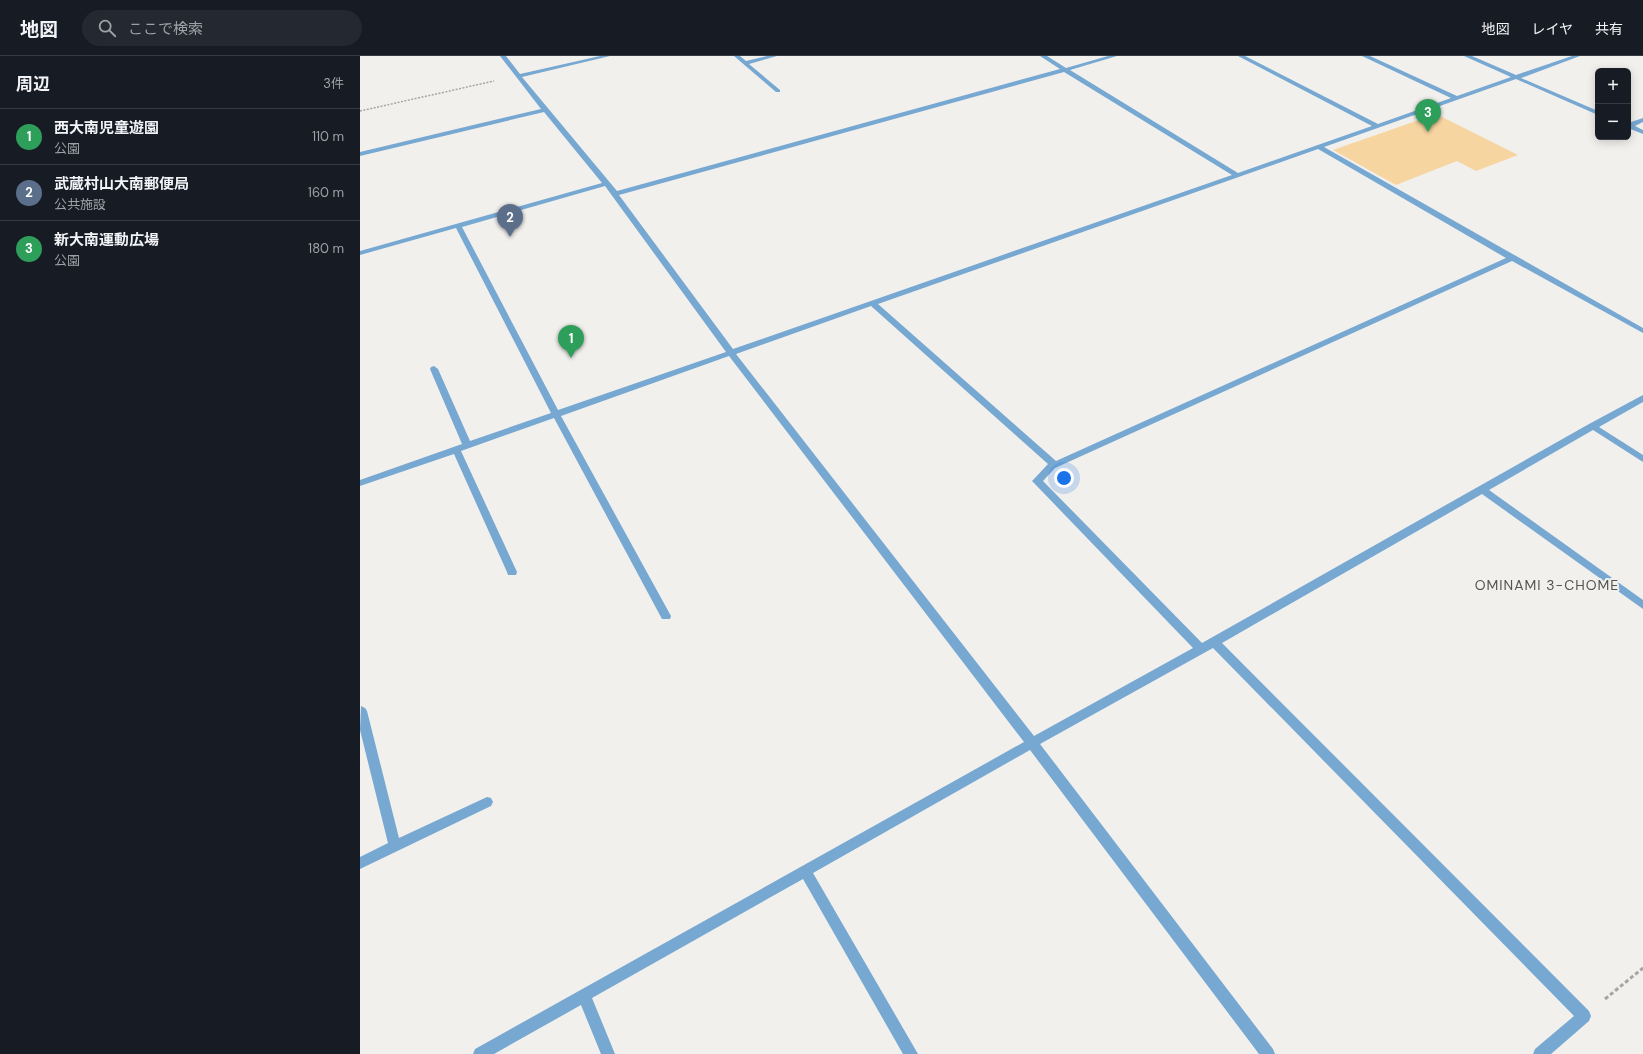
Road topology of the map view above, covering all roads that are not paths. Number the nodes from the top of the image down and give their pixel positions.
1 (503, 56) edge
2 (607, 56) edge
3 (737, 56) edge
4 (774, 56) edge
5 (1043, 56) edge
6 (1114, 56) edge
7 (1241, 56) edge
8 (1366, 56) edge
9 (1467, 56) edge
10 (1577, 56) edge
11 (745, 63) junction
12 (1066, 70) junction
13 (518, 76) junction
14 (1515, 78) junction
15 (778, 91) dead end
16 (1456, 98) junction
17 (545, 110) junction
18 (1595, 112) edge
19 (1643, 120) edge
20 (1631, 124) edge
21 (1377, 126) junction
22 (1631, 126) edge
23 (1643, 132) edge
24 (1318, 147) junction
25 (360, 154) edge
26 (1237, 175) junction
27 (606, 184) junction
28 (615, 194) junction
29 (458, 226) junction
30 (360, 253) edge
31 (1512, 258) junction
32 (872, 303) junction
33 (1643, 331) edge
34 (731, 353) junction
35 (434, 369) dead end
36 (1643, 398) edge
37 (556, 414) junction
38 (1592, 426) junction
39 (467, 445) junction
40 (456, 449) junction
41 (1643, 459) edge
42 (1054, 464) junction
43 (360, 483) edge
44 (1482, 489) junction
45 (512, 572) dead end
46 (1643, 605) edge
47 (666, 616) dead end
48 (1214, 642) junction
49 (1201, 649) junction
50 (361, 711) dead end
51 (1032, 743) junction
52 (488, 802) dead end
53 (395, 846) junction
54 (360, 863) edge
55 (805, 871) junction
56 (584, 995) junction
57 (480, 1054) edge
58 (608, 1054) edge
59 (911, 1054) edge
60 (1268, 1054) edge
61 (1540, 1054) edge

1 - 13 street
2 - 13 street
3 - 11 street
4 - 11 street
5 - 12 street
6 - 12 street
7 - 21 street
8 - 16 street
9 - 14 street
10 - 14 street
11 - 15 street
12 - 26 street
12 - 28 street
13 - 17 street
14 - 16 street
14 - 18 street
16 - 21 street
17 - 25 street
17 - 27 street
19 - 20 street
21 - 24 street
22 - 23 street
24 - 26 street
24 - 31 street
26 - 32 street
27 - 28 street
27 - 29 street
28 - 34 street
29 - 30 street
29 - 37 street
31 - 33 street
31 - 42 street
32 - 34 street
32 - 42 street
34 - 37 street
34 - 51 street
35 - 39 street
36 - 38 street
37 - 39 street
37 - 47 street
38 - 41 street
38 - 44 street
39 - 40 street
40 - 43 street
40 - 45 street
42 - 49 street
44 - 46 street
44 - 48 street
48 - 49 street
48 - 61 street
49 - 51 street
50 - 53 street
51 - 55 street
51 - 60 street
52 - 53 street
53 - 54 street
55 - 56 street
55 - 59 street
56 - 57 street
56 - 58 street

